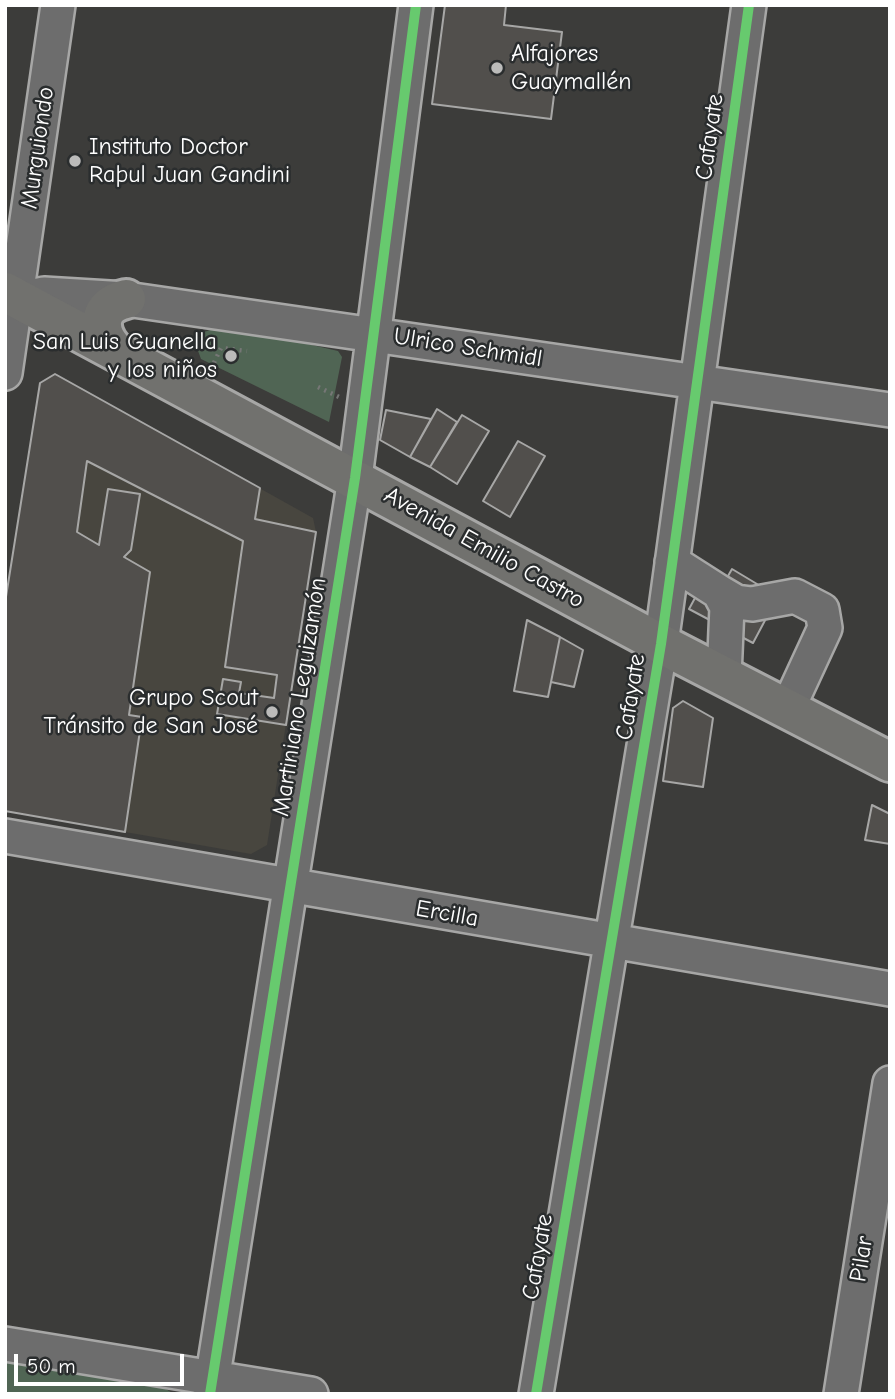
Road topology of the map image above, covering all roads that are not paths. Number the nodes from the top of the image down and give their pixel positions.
1 (58, 5) edge
2 (416, 5) edge
3 (749, 5) edge
4 (9, 297) edge
5 (126, 299) junction
6 (374, 333) junction
7 (113, 348) junction
8 (5, 373) edge
9 (697, 383) junction
10 (890, 410) edge
11 (355, 478) junction
12 (672, 562) junction
13 (719, 592) junction
14 (660, 644) junction
15 (724, 676) junction
16 (788, 708) junction
17 (890, 762) edge
18 (5, 836) edge
19 (292, 887) junction
20 (612, 943) junction
21 (890, 989) edge
22 (890, 1083) edge
23 (5, 1344) edge
24 (211, 1386) edge
25 (311, 1394) edge
26 (536, 1394) edge
27 (841, 1394) edge

1 - 4 street, Murguiondo
2 - 6 street, Martiniano Leguizamón
3 - 9 street, Cafayate
4 - 5 street, Ulrico Schmidl
4 - 7 main road, Avenida Emilio Castro
4 - 8 street, Murguiondo
5 - 6 street, Ulrico Schmidl
5 - 7 main road
6 - 9 street, Ulrico Schmidl
6 - 11 street, Martiniano Leguizamón
7 - 11 main road, Avenida Emilio Castro
9 - 10 street, Ulrico Schmidl
9 - 12 street, Cafayate
11 - 14 main road, Avenida Emilio Castro
11 - 19 street, Martiniano Leguizamón
12 - 13 street
12 - 14 street, Cafayate
13 - 15 street
13 - 16 street
14 - 15 main road, Avenida Emilio Castro
14 - 20 street, Cafayate
15 - 16 main road, Avenida Emilio Castro
16 - 17 main road, Avenida Emilio Castro
18 - 19 street, Ercilla
19 - 20 street, Ercilla
19 - 24 street, Martiniano Leguizamón
20 - 21 street, Ercilla
20 - 26 street, Cafayate
22 - 27 street, Pilar
23 - 24 street
24 - 25 street

